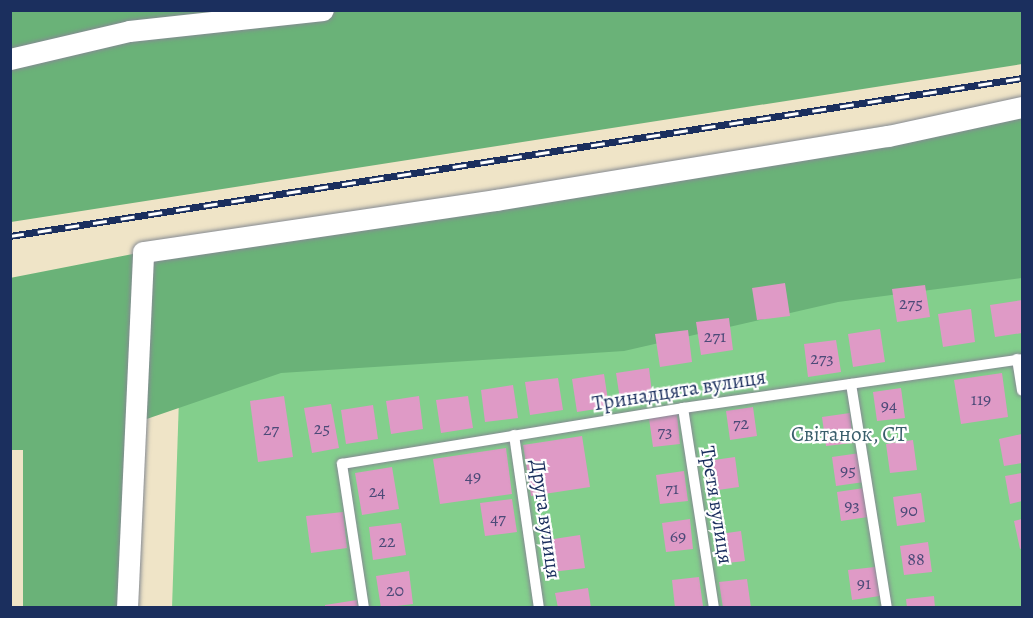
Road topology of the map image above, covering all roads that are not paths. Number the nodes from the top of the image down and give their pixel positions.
1 (323, 10) edge
2 (10, 59) edge
3 (1023, 107) edge
4 (1020, 359) edge
5 (851, 384) junction
6 (1023, 391) edge
7 (683, 408) junction
8 (514, 435) junction
9 (127, 608) edge
10 (364, 608) edge
11 (539, 608) edge
12 (714, 608) edge
13 (887, 608) edge

1 - 2 street
3 - 9 street
4 - 5 lane, Тринадцята вулиця
4 - 6 lane
5 - 7 lane, Тринадцята вулиця
5 - 13 lane
7 - 8 lane, Тринадцята вулиця
7 - 12 lane, Третя вулиця
8 - 10 lane, Тринадцята вулиця
8 - 11 lane, Друга вулиця

